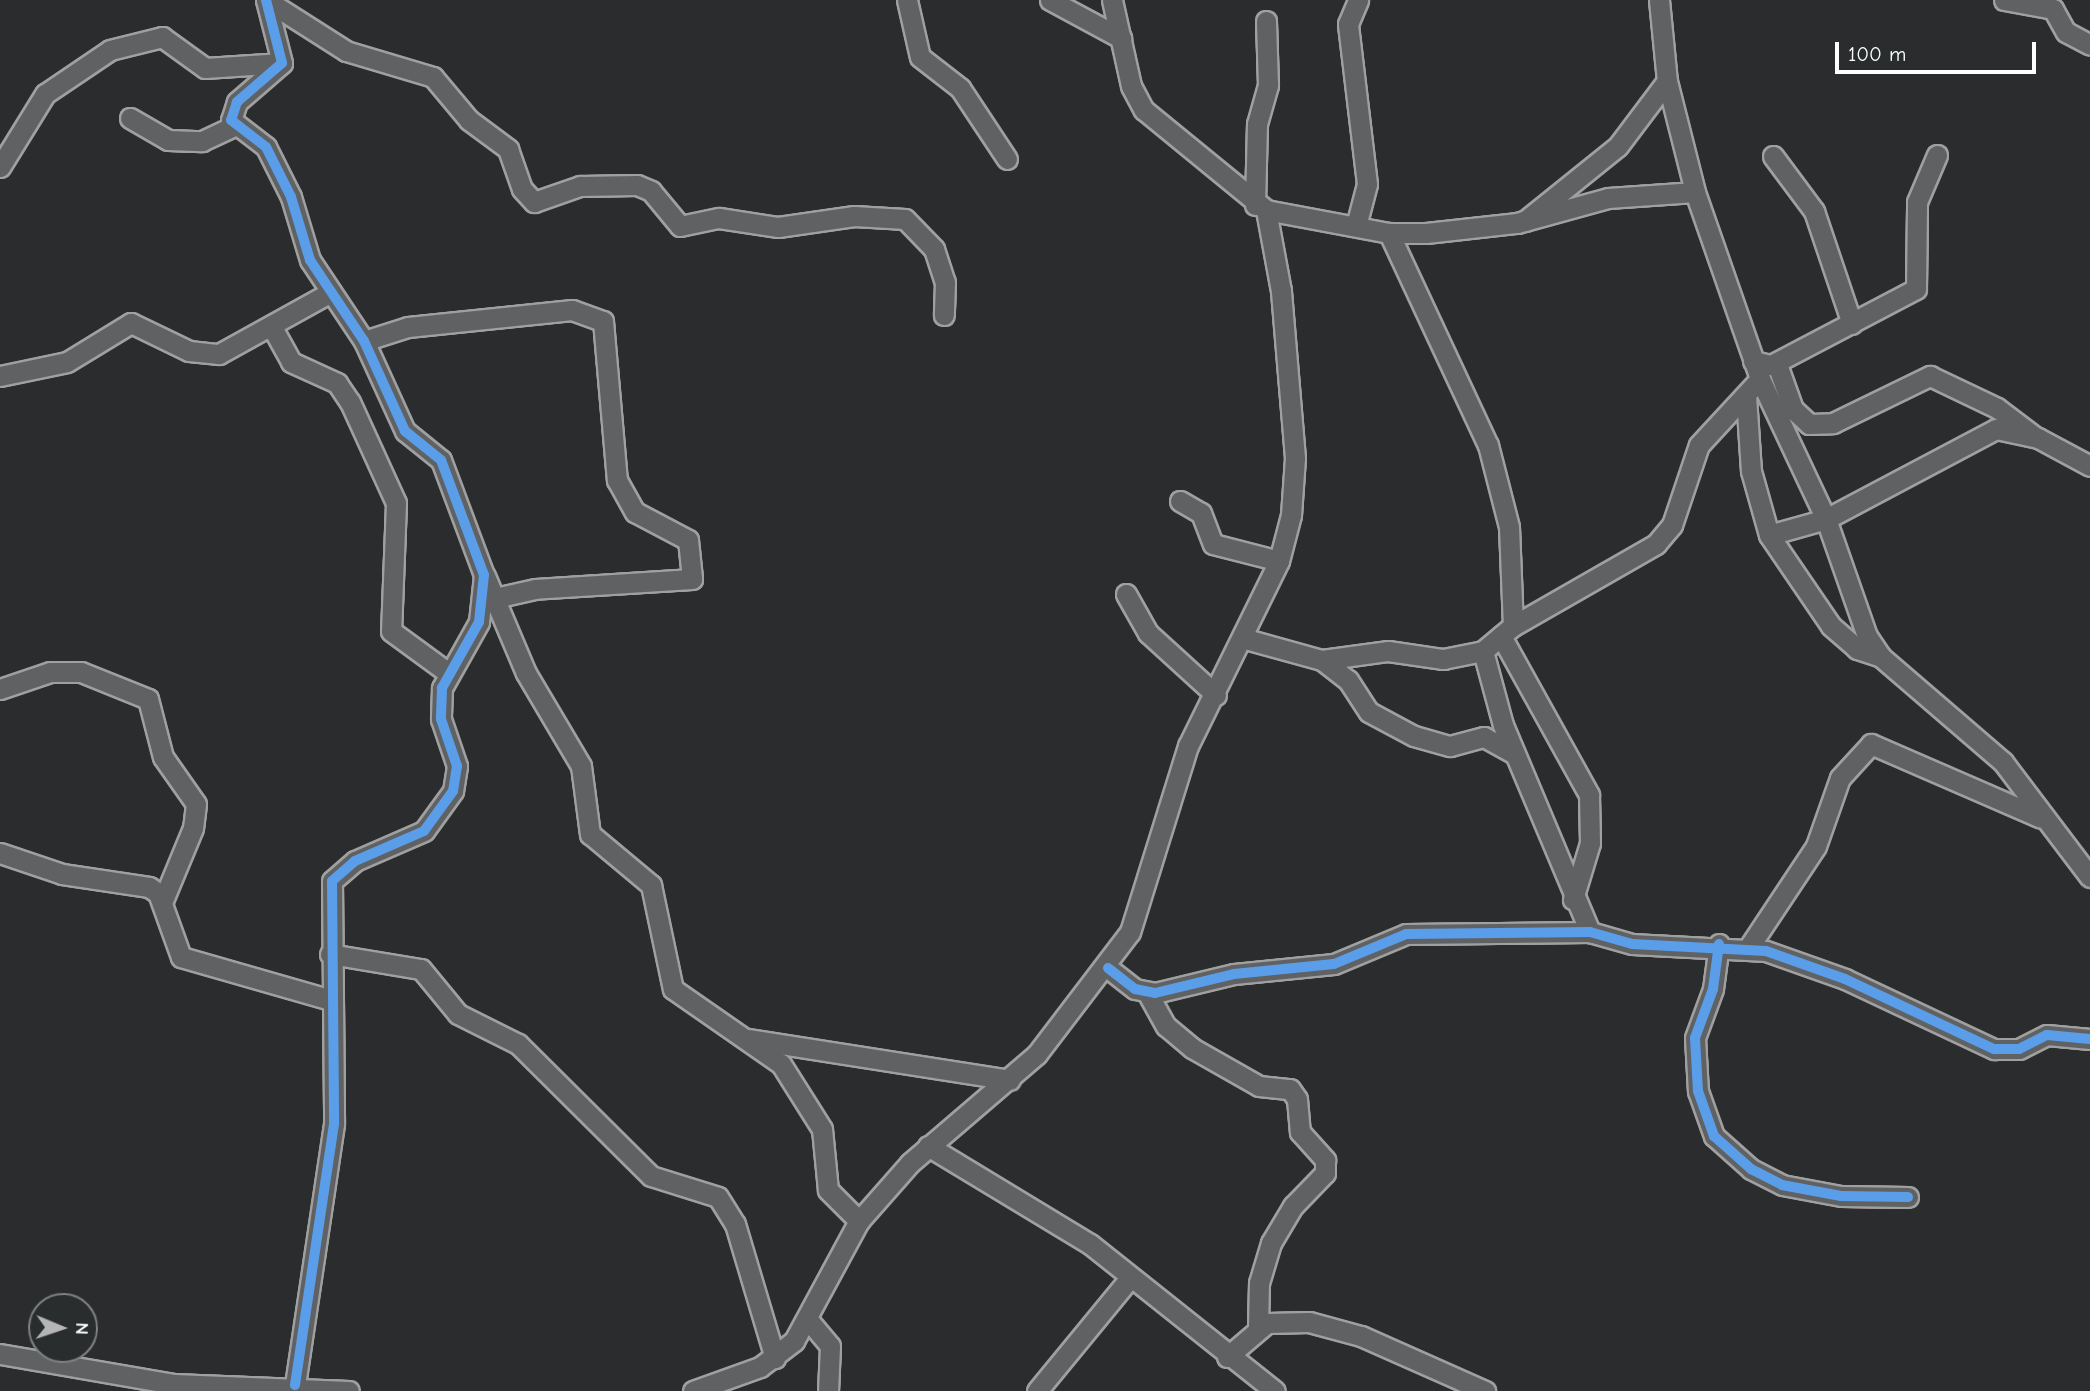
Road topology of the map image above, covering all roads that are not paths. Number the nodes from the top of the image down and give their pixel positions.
1 (266, 0) edge
2 (907, 0) edge
3 (1050, 0) edge
4 (1112, 0) edge
5 (1358, 0) edge
6 (1659, 0) edge
7 (2004, 0) edge
8 (1266, 21) dead end
9 (1121, 38) junction
10 (2090, 45) edge
11 (282, 63) junction
12 (1667, 81) junction
13 (130, 118) dead end
14 (237, 125) junction
15 (1937, 155) dead end
16 (1773, 156) dead end
17 (1007, 159) dead end
18 (0, 167) edge
19 (1695, 192) junction
20 (1260, 207) junction
21 (1525, 220) junction
22 (1356, 226) junction
23 (1389, 233) junction
24 (331, 292) junction
25 (944, 315) dead end
26 (1852, 324) junction
27 (273, 329) junction
28 (364, 341) junction
29 (1775, 363) junction
30 (1756, 370) junction
31 (0, 376) edge
32 (1746, 396) junction
33 (2038, 438) junction
34 (2090, 466) edge
35 (1180, 501) dead end
36 (1826, 519) junction
37 (1769, 535) junction
38 (1279, 561) junction
39 (484, 575) junction
40 (1126, 594) dead end
41 (495, 598) junction
42 (1507, 631) junction
43 (1242, 638) junction
44 (1483, 651) junction
45 (1881, 657) junction
46 (1322, 660) junction
47 (447, 672) junction
48 (0, 689) edge
49 (1216, 695) junction
50 (1515, 754) junction
51 (2041, 818) junction
52 (0, 853) edge
53 (2090, 877) edge
54 (1573, 899) junction
55 (162, 903) junction
56 (1590, 932) junction
57 (1719, 944) junction
58 (1749, 947) junction
59 (330, 954) junction
60 (1108, 968) junction
61 (1148, 993) junction
62 (331, 1000) junction
63 (747, 1039) junction
64 (2090, 1039) edge
65 (1010, 1080) junction
66 (928, 1146) junction
67 (1908, 1197) dead end
68 (859, 1221) junction
69 (1129, 1279) junction
70 (810, 1322) junction
71 (1258, 1328) junction
72 (0, 1354) edge
73 (775, 1357) junction
74 (1227, 1357) junction
75 (295, 1385) junction
76 (348, 1391) edge
77 (693, 1391) edge
78 (828, 1391) edge
79 (1037, 1391) edge
80 (1275, 1391) edge
81 (1485, 1391) edge

1 - 11 street
1 - 25 street
2 - 17 street
3 - 9 street
4 - 9 street
5 - 22 street
6 - 12 street
7 - 10 street
8 - 20 street
9 - 20 street
11 - 14 street
11 - 18 street
12 - 19 street
12 - 21 street
13 - 14 street
14 - 24 street
15 - 26 street
16 - 26 street
19 - 21 street
19 - 30 street
20 - 22 street
20 - 38 street
21 - 23 street
22 - 23 street
23 - 42 street
24 - 27 street
24 - 28 street
26 - 29 street
27 - 31 street
27 - 47 street
28 - 39 street
28 - 41 street
29 - 30 street
29 - 33 street
30 - 32 street
30 - 36 street
32 - 37 street
32 - 42 street
33 - 34 street
33 - 36 street
35 - 38 street
36 - 37 street
36 - 45 street
37 - 45 street
38 - 43 street
39 - 41 street
39 - 47 street
40 - 49 street
41 - 63 street
42 - 44 street
42 - 54 street
43 - 46 street
43 - 49 street
44 - 46 street
44 - 50 street
45 - 51 street
46 - 50 street
47 - 59 street
48 - 55 street
49 - 60 street
50 - 54 street
51 - 53 street
51 - 58 street
52 - 55 street
54 - 56 street
55 - 62 street
56 - 57 street
56 - 61 street
57 - 58 street
57 - 67 street
58 - 64 street
59 - 62 street
59 - 73 street
60 - 61 street
60 - 65 street
61 - 71 street
62 - 75 street
63 - 65 street
63 - 68 street
65 - 66 street
66 - 68 street
66 - 69 street
68 - 70 street
69 - 74 street
69 - 79 street
70 - 73 street
70 - 78 street
71 - 74 street
71 - 81 street
72 - 75 street
73 - 77 street
74 - 80 street
75 - 76 street

